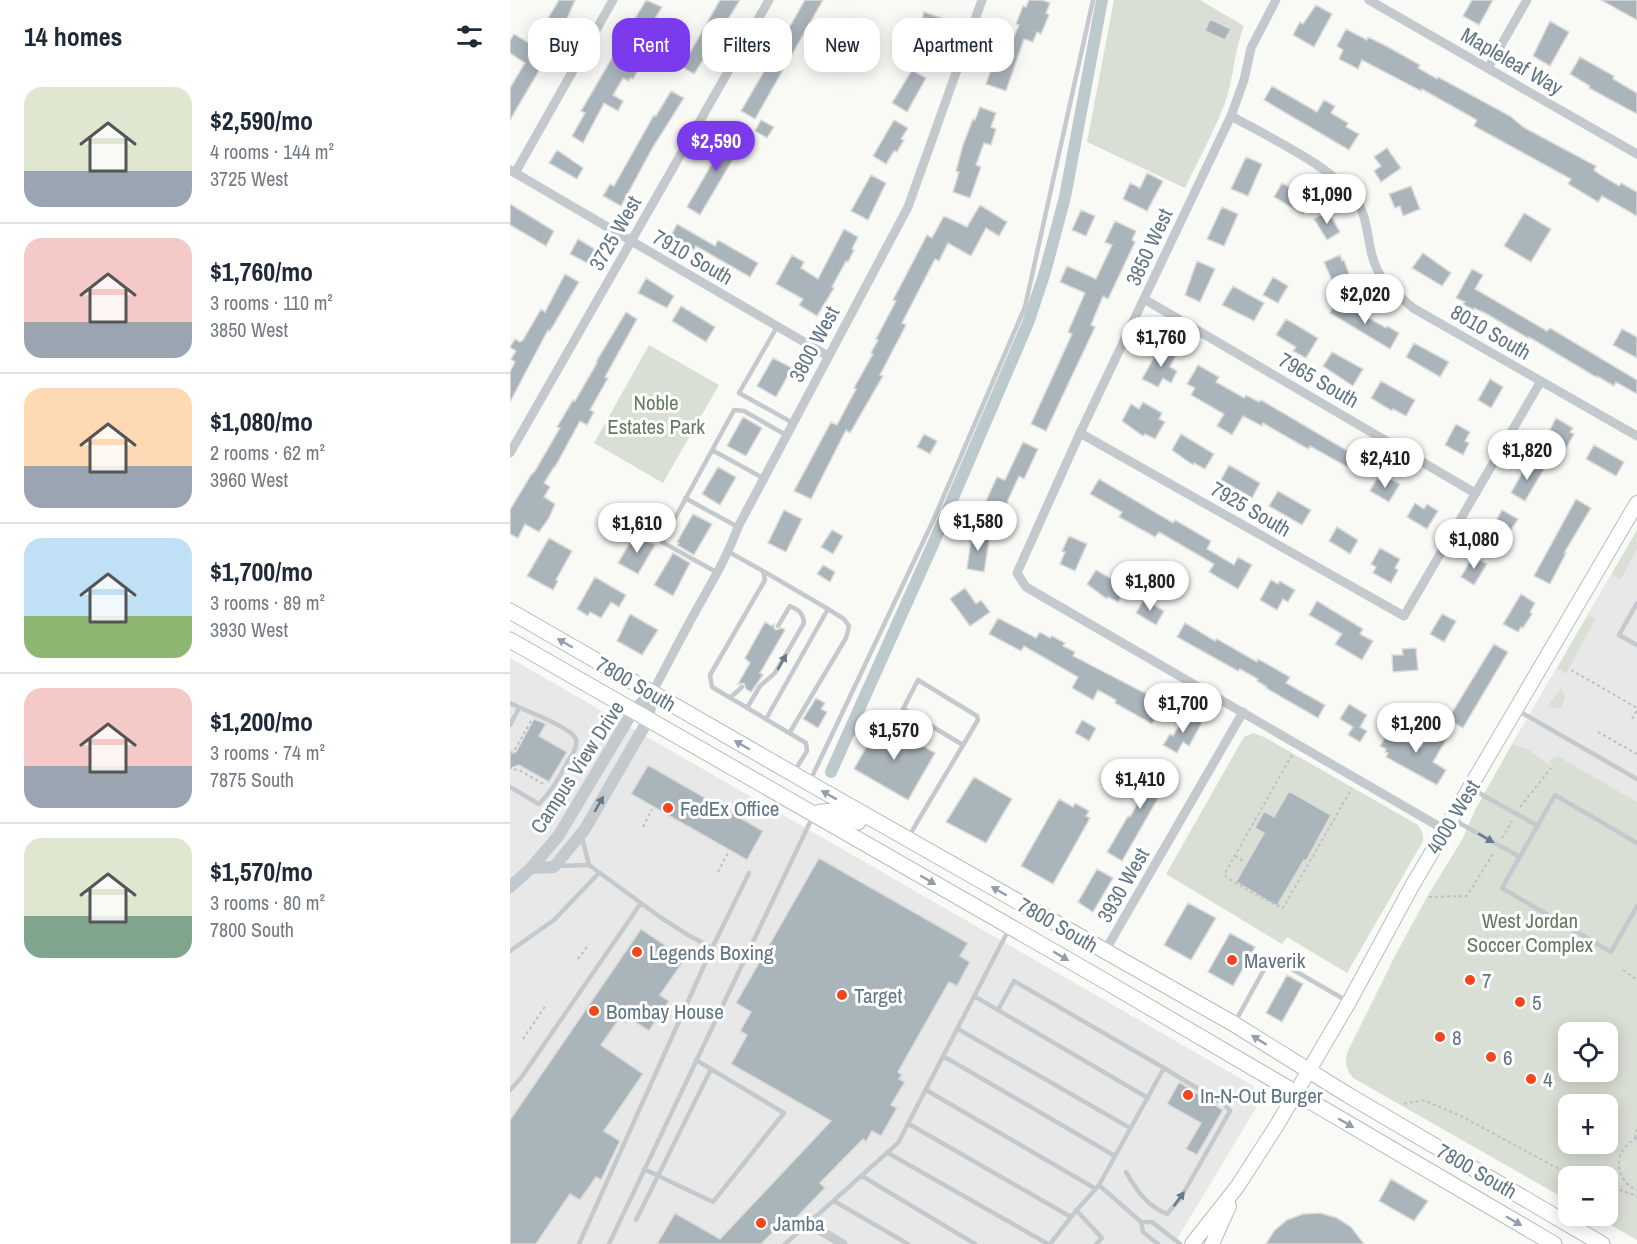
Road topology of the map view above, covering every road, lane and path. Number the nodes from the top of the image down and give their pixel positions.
1 (613, 0) edge
2 (769, 0) edge
3 (982, 0) edge
4 (1092, 0) edge
5 (1276, 0) edge
6 (1369, 0) edge
7 (1527, 0) edge
8 (1488, 68) junction
9 (1231, 116) junction
10 (1637, 154) edge
11 (513, 172) edge
12 (631, 241) junction
13 (1144, 299) junction
14 (777, 327) junction
15 (828, 356) junction
16 (1541, 381) junction
17 (793, 423) junction
18 (1080, 433) junction
19 (786, 435) junction
20 (1637, 436) edge
21 (712, 450) junction
22 (510, 453) edge
23 (763, 478) junction
24 (1475, 492) junction
25 (685, 498) junction
26 (1637, 503) edge
27 (738, 527) junction
28 (729, 552) junction
29 (763, 571) junction
30 (718, 573) junction
31 (1637, 603) edge
32 (828, 609) junction
33 (510, 611) edge
34 (778, 626) dead end
35 (510, 640) edge
36 (1637, 645) edge
37 (1571, 670) dead end
38 (742, 687) dead end
39 (652, 693) junction
40 (730, 698) junction
41 (510, 703) edge
42 (519, 708) junction
43 (747, 708) junction
44 (1516, 709) junction
45 (1637, 709) edge
46 (633, 711) junction
47 (1243, 712) junction
48 (766, 719) junction
49 (1632, 719) dead end
50 (648, 720) junction
51 (510, 725) edge
52 (527, 727) dead end
53 (790, 732) junction
54 (1598, 732) dead end
55 (963, 745) junction
56 (510, 753) edge
57 (1293, 754) dead end
58 (1637, 754) edge
59 (510, 766) edge
60 (1551, 768) dead end
61 (792, 774) junction
62 (1637, 779) edge
63 (809, 783) junction
64 (510, 787) edge
65 (549, 788) dead end
66 (1352, 788) dead end
67 (1470, 788) junction
68 (1520, 807) dead end
69 (652, 809) dead end
70 (814, 814) junction
71 (1512, 821) dead end
72 (1449, 824) junction
73 (1538, 826) junction
74 (643, 827) dead end
75 (582, 833) junction
76 (1502, 838) dead end
77 (907, 839) junction
78 (1637, 843) edge
79 (1494, 851) dead end
80 (728, 854) dead end
81 (1235, 855) junction
82 (1520, 857) junction
83 (1245, 862) dead end
84 (589, 865) junction
85 (554, 867) junction
86 (531, 868) junction
87 (718, 872) dead end
88 (599, 873) junction
89 (749, 873) dead end
90 (510, 888) edge
91 (1429, 897) dead end
92 (641, 903) junction
93 (1637, 906) edge
94 (1010, 927) junction
95 (589, 944) dead end
96 (712, 948) junction
97 (510, 951) edge
98 (1105, 951) junction
99 (578, 959) dead end
100 (1623, 970) dead end
101 (1637, 980) edge
102 (974, 996) junction
103 (1349, 1002) junction
104 (546, 1005) dead end
105 (998, 1010) junction
106 (1234, 1024) junction
107 (958, 1029) junction
108 (523, 1039) dead end
109 (943, 1056) junction
110 (696, 1060) junction
111 (1164, 1068) junction
112 (711, 1070) junction
113 (1309, 1071) junction
114 (510, 1090) edge
115 (926, 1090) junction
116 (1295, 1094) junction
117 (1148, 1098) junction
118 (1404, 1104) dead end
119 (909, 1124) junction
120 (1130, 1128) junction
121 (1637, 1130) edge
122 (1636, 1138) edge
123 (888, 1153) junction
124 (1115, 1156) junction
125 (1558, 1168) edge
126 (644, 1169) junction
127 (1126, 1172) dead end
128 (658, 1176) junction
129 (862, 1176) junction
130 (1097, 1187) junction
131 (1237, 1187) junction
132 (1618, 1190) edge
133 (1636, 1190) edge
134 (1635, 1196) edge
135 (834, 1201) junction
136 (1076, 1210) junction
137 (1071, 1217) junction
138 (636, 1220) dead end
139 (1141, 1222) junction
140 (808, 1224) junction
141 (579, 1244) edge
142 (609, 1244) edge
143 (786, 1244) edge
144 (843, 1244) edge
145 (908, 1244) edge
146 (975, 1244) edge
147 (1049, 1244) edge
148 (1096, 1244) edge
149 (1158, 1244) edge
150 (1180, 1244) edge
151 (1192, 1244) edge
152 (1212, 1244) edge
153 (1554, 1244) edge
154 (1602, 1244) edge

1 - 11 street
2 - 12 street, 3725 West
3 - 15 street, 3800 West
4 - 63 lane
5 - 9 street, 3850 West
6 - 8 street, Mapleleaf Way
7 - 8 street
8 - 10 street, Mapleleaf Way
9 - 13 street, 3850 West
9 - 16 street, 8010 South
11 - 12 street, 7910 South
12 - 14 street, 7910 South
12 - 22 street, 3725 West
13 - 18 street, 3850 West
13 - 24 street, 7965 South
14 - 15 street, 7910 South
14 - 17 lane
15 - 17 street, 3800 West
16 - 20 street, 8010 South
16 - 24 street
17 - 19 street, 3800 West
18 - 24 street, 7925 South
18 - 47 street, 3850 West
19 - 21 lane
19 - 23 street, 3800 West
21 - 23 lane
21 - 25 lane
23 - 27 street, 3800 West
25 - 27 lane
25 - 30 lane
26 - 44 main road, 4000 West
27 - 28 street, 3800 West
28 - 29 lane
28 - 30 street, 3800 West
29 - 32 lane
29 - 40 lane
30 - 39 street, 3800 West
31 - 36 lane
32 - 48 lane
32 - 53 lane
39 -> 33 main road, 7800 South
43 -> 34 lane
35 - 46 main road, 7800 South
37 - 45 path
38 - 40 lane
39 - 46 street, Campus View Drive
39 - 50 street
61 -> 39 main road, 7800 South
40 - 43 lane
41 - 42 lane
42 - 51 lane
42 - 64 lane
43 - 48 lane
44 - 62 lane
44 - 67 main road, 4000 West
45 - 49 path
46 - 50 main road, 7800 South
46 - 86 street, Campus View Drive
47 - 72 street
47 - 98 street, 3930 West
48 - 53 lane
50 - 70 main road, 7800 South
75 -> 50 street
52 - 56 path
53 - 61 lane
54 - 58 path
55 - 55 lane
55 - 77 lane
57 - 81 path
59 - 65 path
60 - 68 path
61 - 63 main road, 7800 South
77 -> 63 main road, 7800 South
66 - 81 path
67 - 72 main road, 4000 West
67 - 73 lane
69 - 74 path
70 - 77 main road
70 -> 94 main road, 7800 South
70 - 110 lane
71 - 76 path
72 -> 82 lane
72 - 103 main road, 4000 West
73 - 78 lane
73 - 82 lane
75 - 84 lane
75 - 85 street
98 -> 77 main road, 7800 South
79 - 91 path
80 - 87 path
81 - 83 path
82 - 93 lane
84 - 85 lane
84 - 88 lane
85 - 86 street
86 - 90 street, Campus View Drive
88 - 92 lane
88 - 97 lane
89 - 96 lane
92 - 96 lane
92 - 114 lane
94 - 102 lane
94 -> 116 main road, 7800 South
95 - 99 path
96 - 141 lane
98 - 106 main road, 7800 South
100 - 101 path
102 - 105 lane
102 - 107 lane
103 - 106 lane
103 - 113 main road, 4000 West
104 - 108 path
105 - 111 lane
105 - 117 lane
113 -> 106 main road, 7800 South
107 - 109 lane
107 - 120 lane
109 - 115 lane
109 - 124 lane
110 - 112 lane
110 - 126 lane
111 - 117 lane
127 -> 111 lane
112 - 128 lane
112 - 128 lane
113 - 116 main road, 4000 West
113 - 154 main road, 7800 South
115 - 119 lane
115 - 130 lane
116 - 131 main road, 4000 West
116 -> 153 main road, 7800 South
117 - 120 lane
118 - 125 path
119 - 123 lane
119 - 137 lane
120 - 124 lane
121 - 122 path
122 - 133 path
123 - 129 lane
123 - 147 lane
124 - 130 lane
126 - 128 lane
126 - 142 lane
128 - 138 lane
129 - 135 lane
129 - 146 lane
130 - 136 lane
130 - 139 lane
131 - 151 main road
131 - 152 main road
132 - 134 path
133 - 134 path
135 - 140 lane
135 - 145 lane
136 - 137 lane
136 - 148 lane
137 - 147 lane
139 - 149 lane
139 - 150 lane
140 - 143 lane
140 - 144 street

